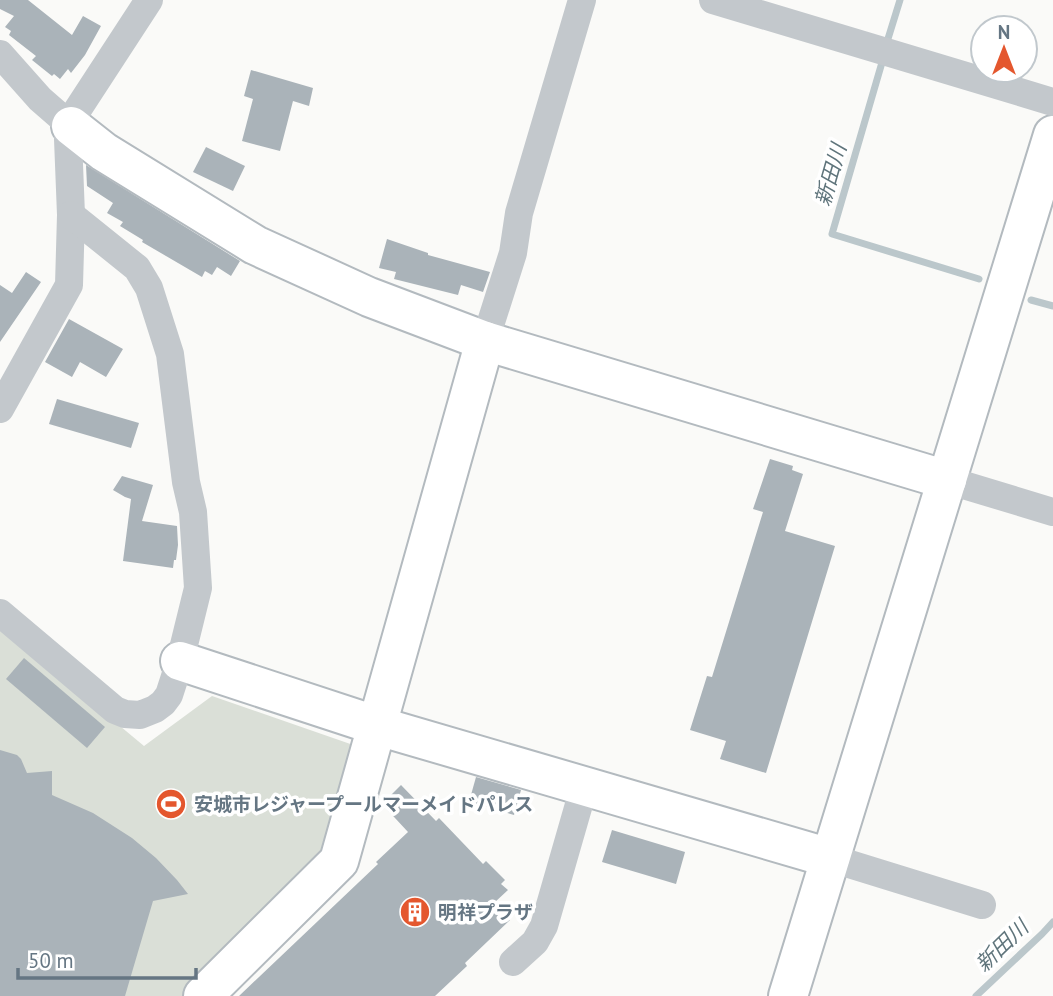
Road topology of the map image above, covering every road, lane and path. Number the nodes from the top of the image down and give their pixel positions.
1 (149, 0) edge
2 (582, 0) edge
3 (713, 0) edge
4 (0, 54) edge
5 (1053, 102) edge
6 (71, 126) junction
7 (1053, 135) edge
8 (71, 215) junction
9 (485, 341) junction
10 (0, 409) edge
11 (947, 480) junction
12 (1053, 512) edge
13 (0, 613) edge
14 (180, 661) junction
15 (378, 726) junction
16 (584, 787) junction
17 (830, 858) junction
18 (982, 905) dead end
19 (513, 962) dead end
20 (203, 996) edge
21 (788, 996) edge

1 - 6 street
2 - 9 street
3 - 5 street
4 - 6 street
6 - 8 street
6 - 9 street
7 - 11 street
8 - 10 street
8 - 14 street
9 - 11 street
9 - 15 street
11 - 12 street
11 - 17 street
13 - 14 street
14 - 15 street
15 - 16 street
15 - 20 street
16 - 17 street
16 - 19 street
17 - 18 street
17 - 21 street

